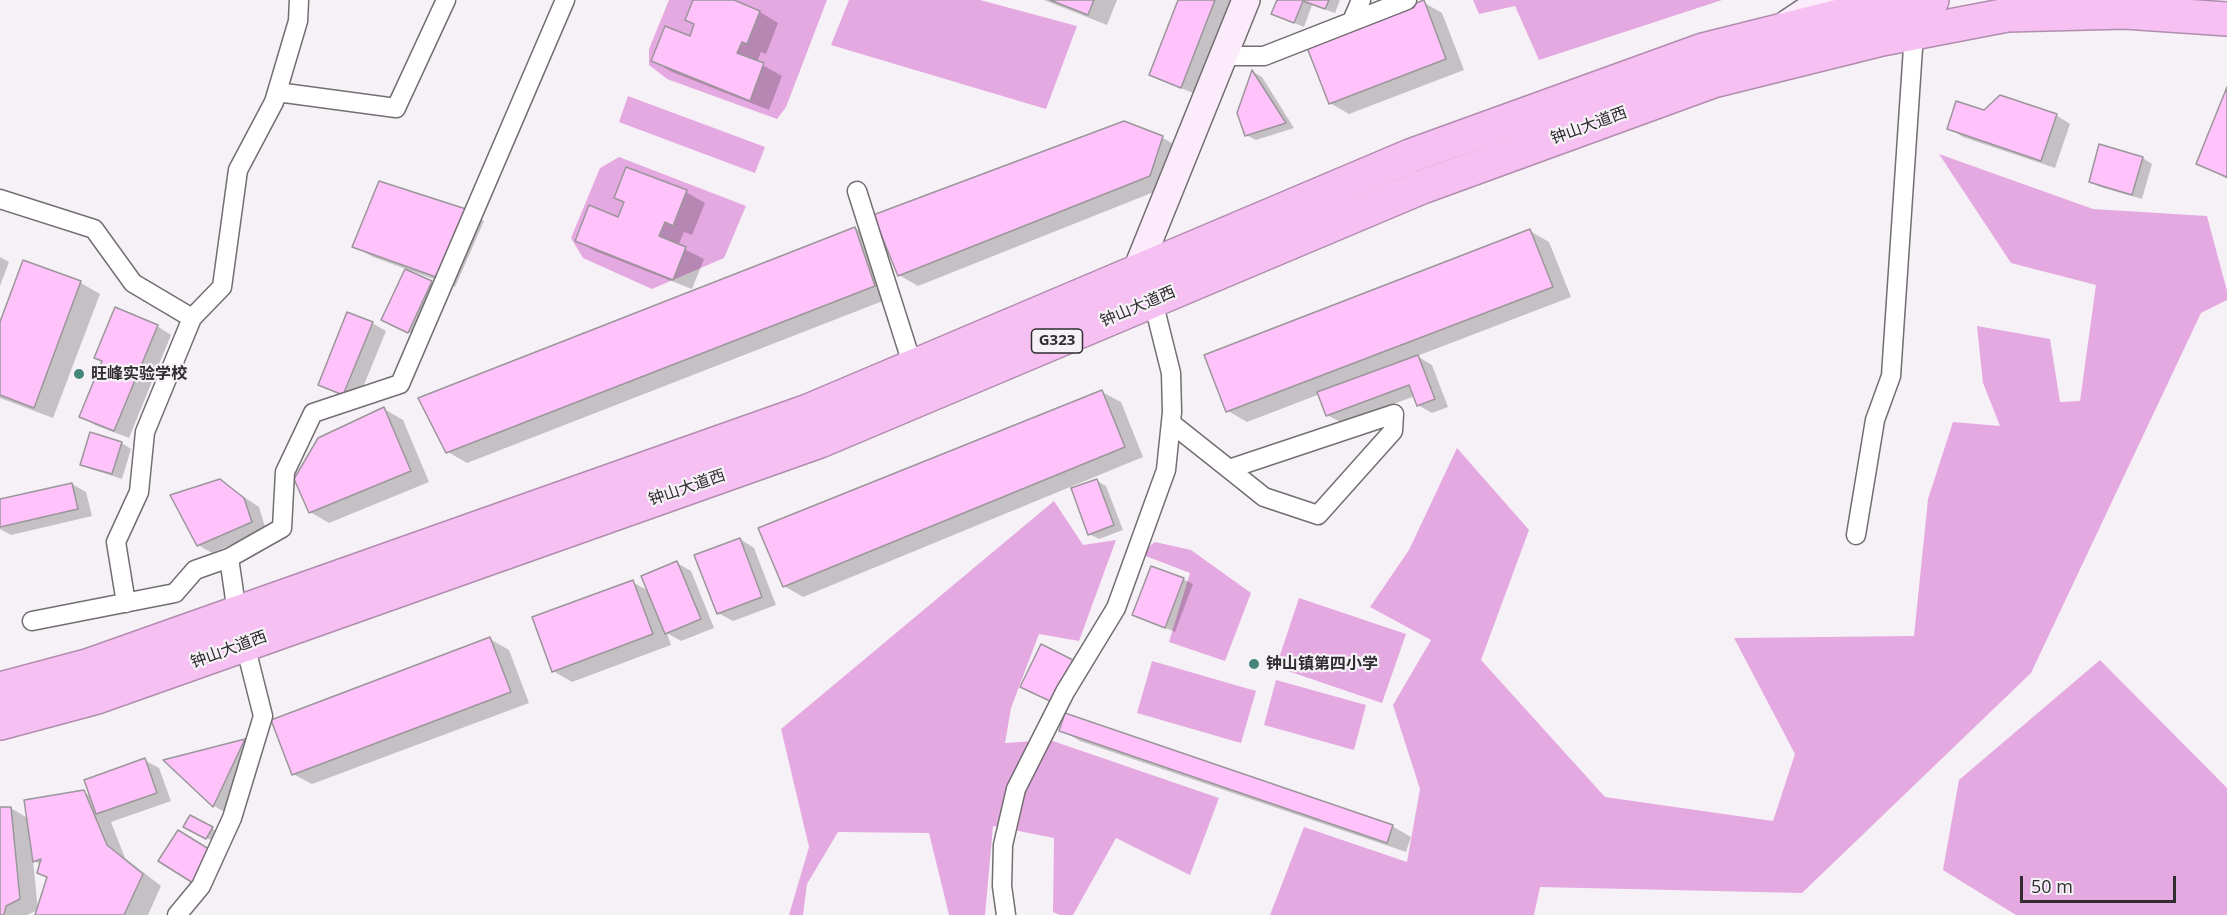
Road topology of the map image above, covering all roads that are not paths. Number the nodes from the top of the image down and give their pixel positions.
1 (298, 0) edge
2 (446, 0) edge
3 (565, 0) edge
4 (1246, 0) edge
5 (1361, 0) edge
6 (1407, 0) edge
7 (1823, 0) edge
8 (1932, 0) edge
9 (2118, 4) edge
10 (2227, 20) edge
11 (1352, 21) junction
12 (1777, 31) junction
13 (1914, 33) junction
14 (1223, 56) junction
15 (277, 92) junction
16 (857, 191) dead end
17 (0, 199) edge
18 (1136, 272) junction
19 (1153, 301) junction
20 (192, 318) junction
21 (913, 366) junction
22 (923, 398) junction
23 (1171, 423) junction
24 (1229, 469) junction
25 (1856, 535) dead end
26 (229, 558) junction
27 (126, 603) junction
28 (237, 613) junction
29 (32, 621) dead end
30 (246, 644) junction
31 (0, 689) edge
32 (0, 723) edge
33 (177, 915) edge
34 (1006, 915) edge

1 - 15 street
2 - 15 street
3 - 26 street
4 - 14 street
5 - 11 street
6 - 11 street
7 - 12 street
8 - 12 highway, 钟山大道西 / G323
9 - 10 highway, 钟山大道西 / G323
9 - 13 highway, 钟山大道西 / G323
11 - 14 street
12 - 18 highway, 钟山大道西 / G323
13 - 19 highway, 钟山大道西 / G323
13 - 25 street
14 - 18 street
15 - 20 street
16 - 21 street
17 - 20 street
18 - 19 street
18 - 21 highway, 钟山大道西 / G323
19 - 22 highway, 钟山大道西 / G323
19 - 23 street
20 - 27 street
21 - 22 street
21 - 28 highway, 钟山大道西 / G323
22 - 30 highway, 钟山大道西 / G323
23 - 24 street
23 - 34 street
24 - 24 street
26 - 27 street
26 - 28 street
27 - 29 street
28 - 30 street
28 - 31 highway, 钟山大道西 / G323
30 - 32 highway, 钟山大道西 / G323
30 - 33 street

